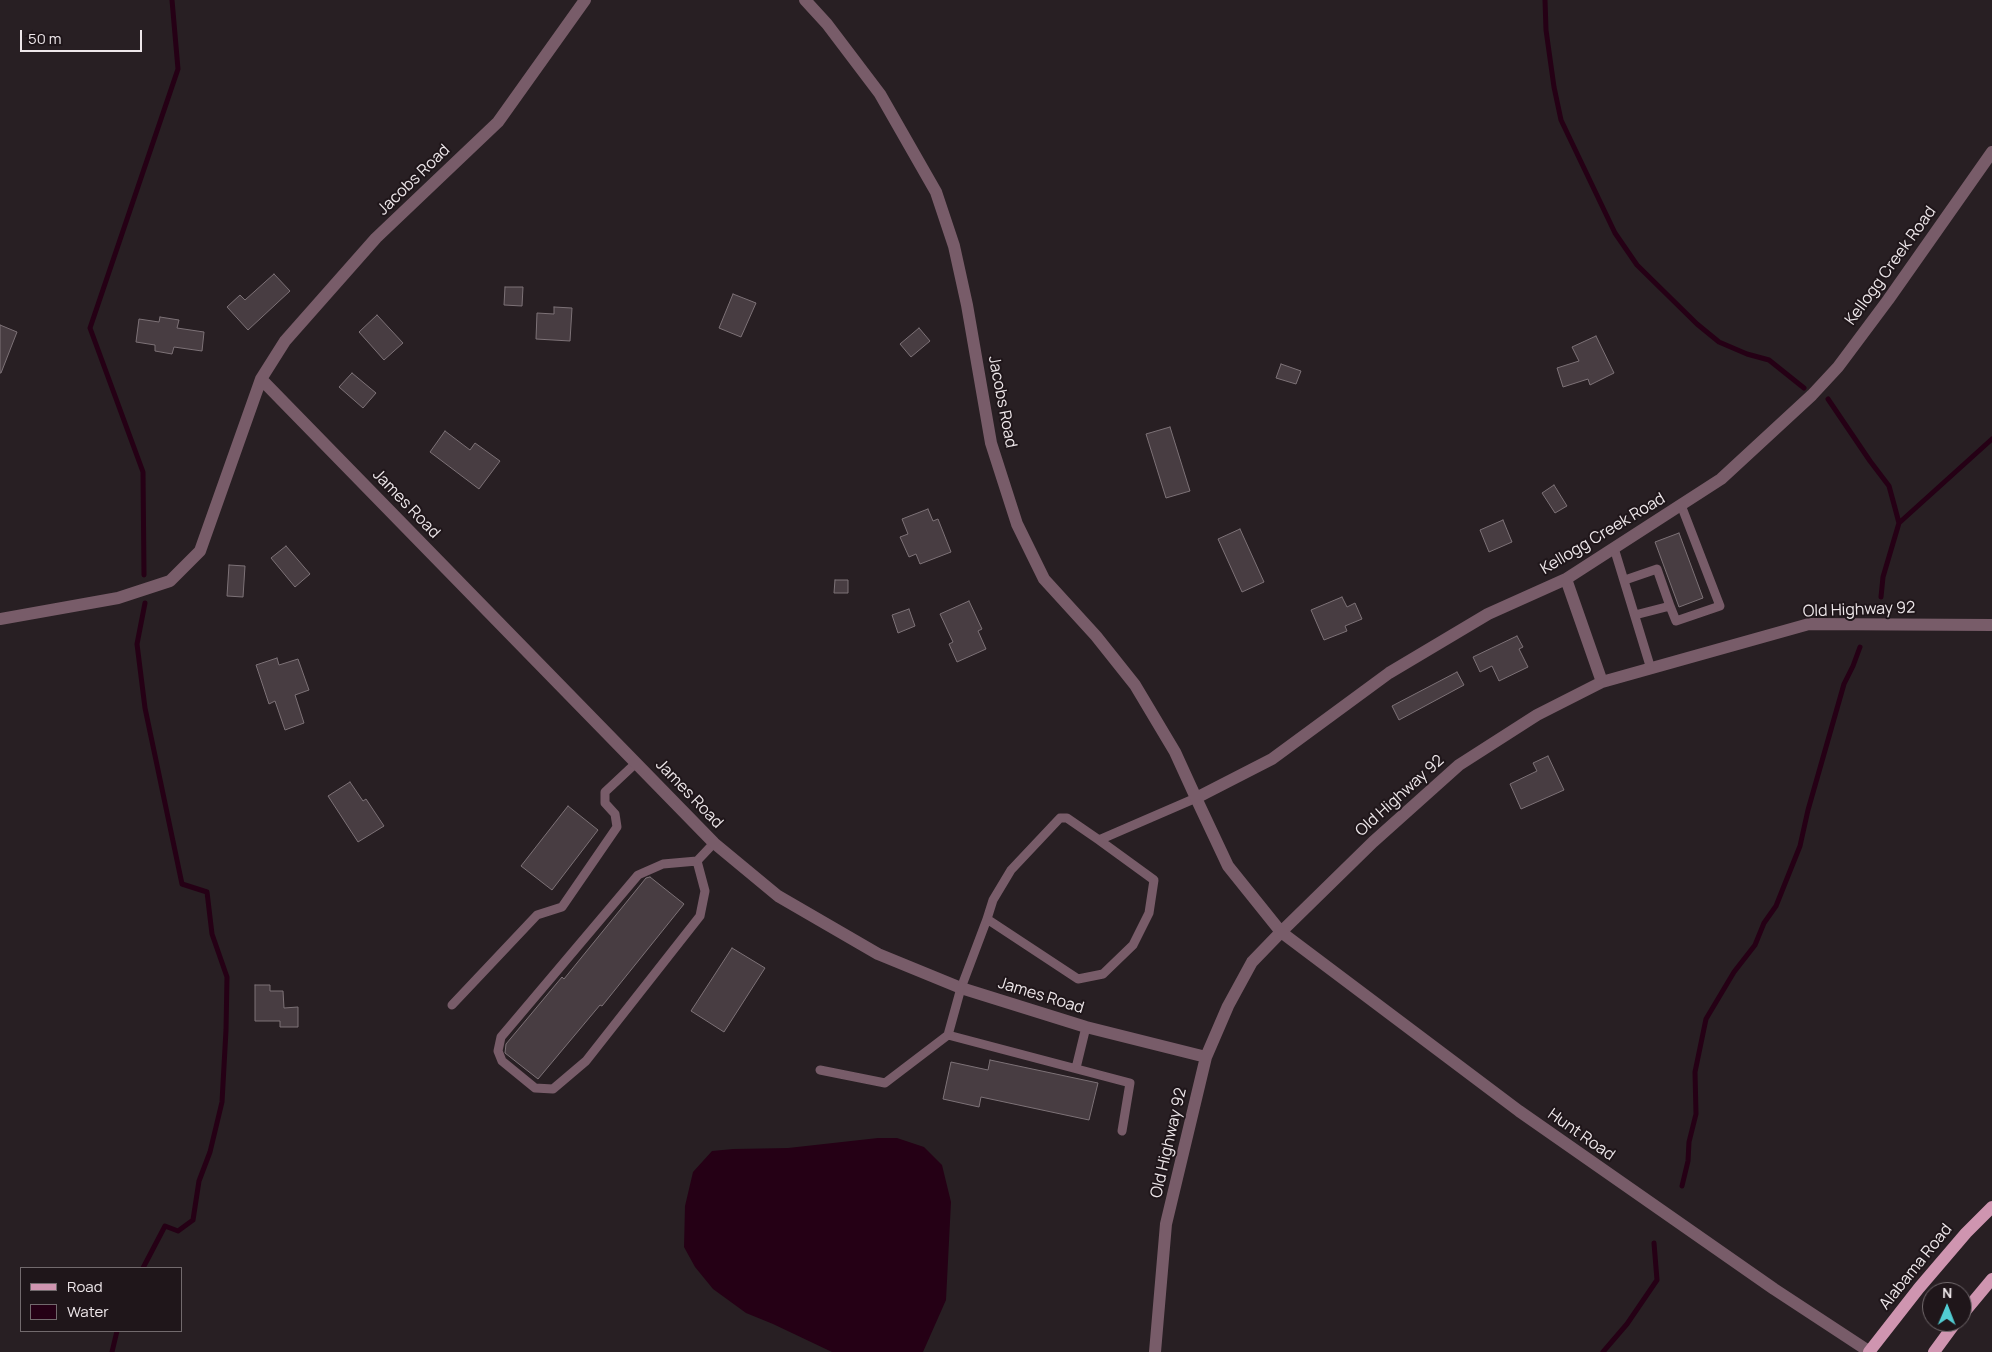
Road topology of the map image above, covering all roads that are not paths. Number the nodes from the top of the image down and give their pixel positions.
1 (584, 0) edge
2 (805, 0) edge
3 (1992, 152) edge
4 (261, 379) junction
5 (1682, 505) junction
6 (1614, 548) junction
7 (1566, 579) junction
8 (1625, 580) junction
9 (1670, 606) junction
10 (1635, 615) junction
11 (0, 619) edge
12 (1992, 625) edge
13 (1651, 668) junction
14 (1602, 682) junction
15 (636, 763) junction
16 (1196, 798) junction
17 (1099, 840) junction
18 (714, 843) junction
19 (697, 861) junction
20 (988, 919) junction
21 (1281, 932) junction
22 (961, 988) junction
23 (452, 1006) dead end
24 (1086, 1027) junction
25 (948, 1034) junction
26 (1206, 1057) junction
27 (1076, 1068) junction
28 (820, 1070) dead end
29 (1122, 1131) dead end
30 (1992, 1207) edge
31 (1992, 1279) edge
32 (1972, 1303) edge
33 (1949, 1332) edge
34 (1155, 1352) edge
35 (1870, 1352) edge
36 (1934, 1352) edge

1 - 4 street, Jacobs Road
2 - 16 street, Jacobs Road
3 - 5 street, Kellogg Creek Road
4 - 11 street, Jacobs Road
4 - 15 street, James Road
5 - 6 street, Kellogg Creek Road
5 - 9 lane
6 - 7 street, Kellogg Creek Road
6 - 8 lane
7 - 14 street
7 - 16 street, Kellogg Creek Road
8 - 9 lane
8 - 10 lane
9 - 10 lane
10 - 13 lane
12 - 13 street, Old Highway 92
13 - 14 street, Old Highway 92
14 - 21 street, Old Highway 92
15 - 18 street, James Road
15 - 23 lane
16 - 17 lane
16 - 21 street
17 - 20 lane
17 - 20 lane
18 - 19 lane
18 - 22 street, James Road
19 - 19 lane
20 - 22 lane
21 - 26 street, Old Highway 92
21 - 35 street, Hunt Road
22 - 24 street, James Road
22 - 25 lane
24 - 26 street, James Road
24 - 27 lane
25 - 27 lane
25 - 28 lane
26 - 34 street, Old Highway 92
27 - 29 lane
30 - 35 main road, Alabama Road
31 - 32 main road
33 - 36 main road

